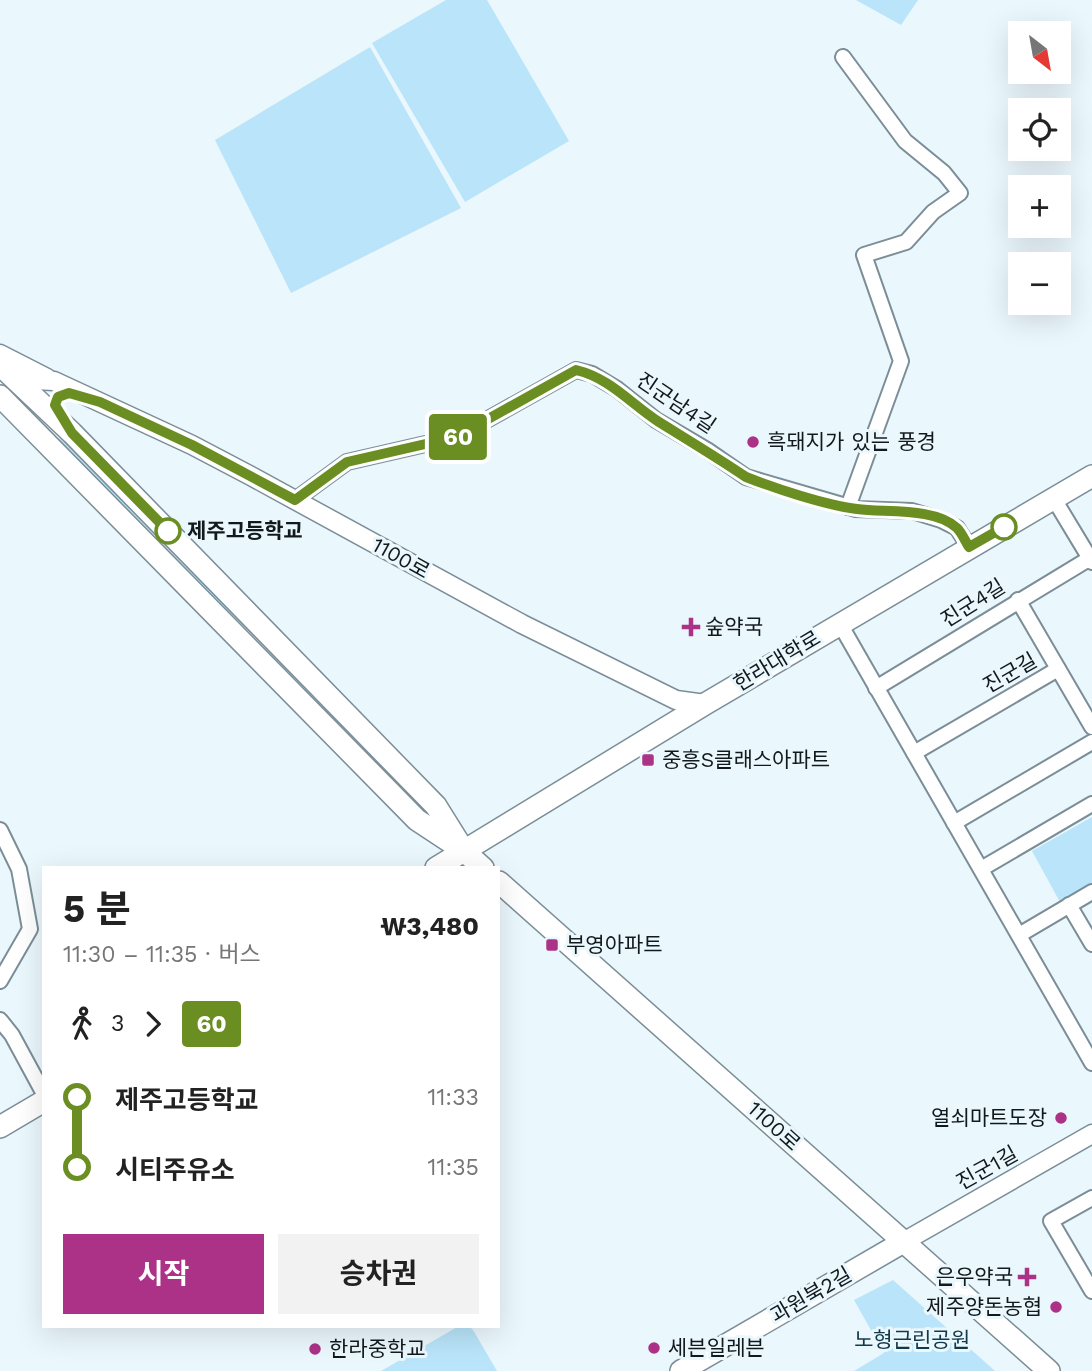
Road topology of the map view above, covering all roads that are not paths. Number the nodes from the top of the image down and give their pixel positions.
1 (843, 57) dead end
2 (0, 355) edge
3 (0, 365) edge
4 (54, 381) junction
5 (19, 383) junction
6 (2, 398) edge
7 (100, 402) junction
8 (72, 433) junction
9 (1092, 476) edge
10 (1054, 499) junction
11 (295, 500) junction
12 (848, 507) junction
13 (969, 547) junction
14 (1091, 559) edge
15 (1018, 600) junction
16 (840, 624) junction
17 (1058, 669) junction
18 (876, 688) junction
19 (705, 704) junction
20 (1092, 727) edge
21 (1092, 741) edge
22 (914, 753) junction
23 (1092, 804) edge
24 (954, 823) junction
25 (0, 830) edge
26 (464, 851) junction
27 (439, 866) edge
28 (481, 866) edge
29 (981, 869) junction
30 (500, 883) edge
31 (1092, 892) edge
32 (1069, 905) junction
33 (1019, 935) junction
34 (1092, 944) edge
35 (0, 981) edge
36 (0, 1020) edge
37 (1092, 1063) edge
38 (42, 1090) edge
39 (42, 1102) edge
40 (0, 1127) edge
41 (1092, 1134) edge
42 (1092, 1199) edge
43 (905, 1241) junction
44 (1092, 1291) edge
45 (681, 1371) edge
46 (1049, 1371) edge

1 - 12 street
2 - 4 street
3 - 5 main road
4 - 5 street
4 - 7 street
5 - 6 main road
5 - 8 main road
6 - 26 main road
7 - 8 street
7 - 11 street, 1100로
8 - 26 main road
9 - 10 main road, 한라대학로
10 - 13 main road, 한라대학로
10 - 14 street
11 - 12 street, 진군남4길
11 - 19 street, 1100로
12 - 13 street, 진군남4길
13 - 16 main road, 한라대학로
14 - 15 street, 진군4길
15 - 17 street, 진군길
15 - 18 street, 진군4길
16 - 18 street
16 - 19 main road, 한라대학로
17 - 20 street
17 - 22 street, 진군길
18 - 22 street
19 - 26 main road, 한라대학로
21 - 24 street
22 - 24 street
23 - 29 street
24 - 29 street
25 - 35 street
26 - 27 main road, 한라대학로
26 - 28 main road
29 - 33 street
30 - 43 main road, 1100로
31 - 32 street
32 - 33 street
32 - 34 street
33 - 37 street
36 - 38 street
39 - 40 main road
41 - 43 street, 진군1길
42 - 44 street
43 - 45 main road, 과원북2길
43 - 46 main road, 1100로

